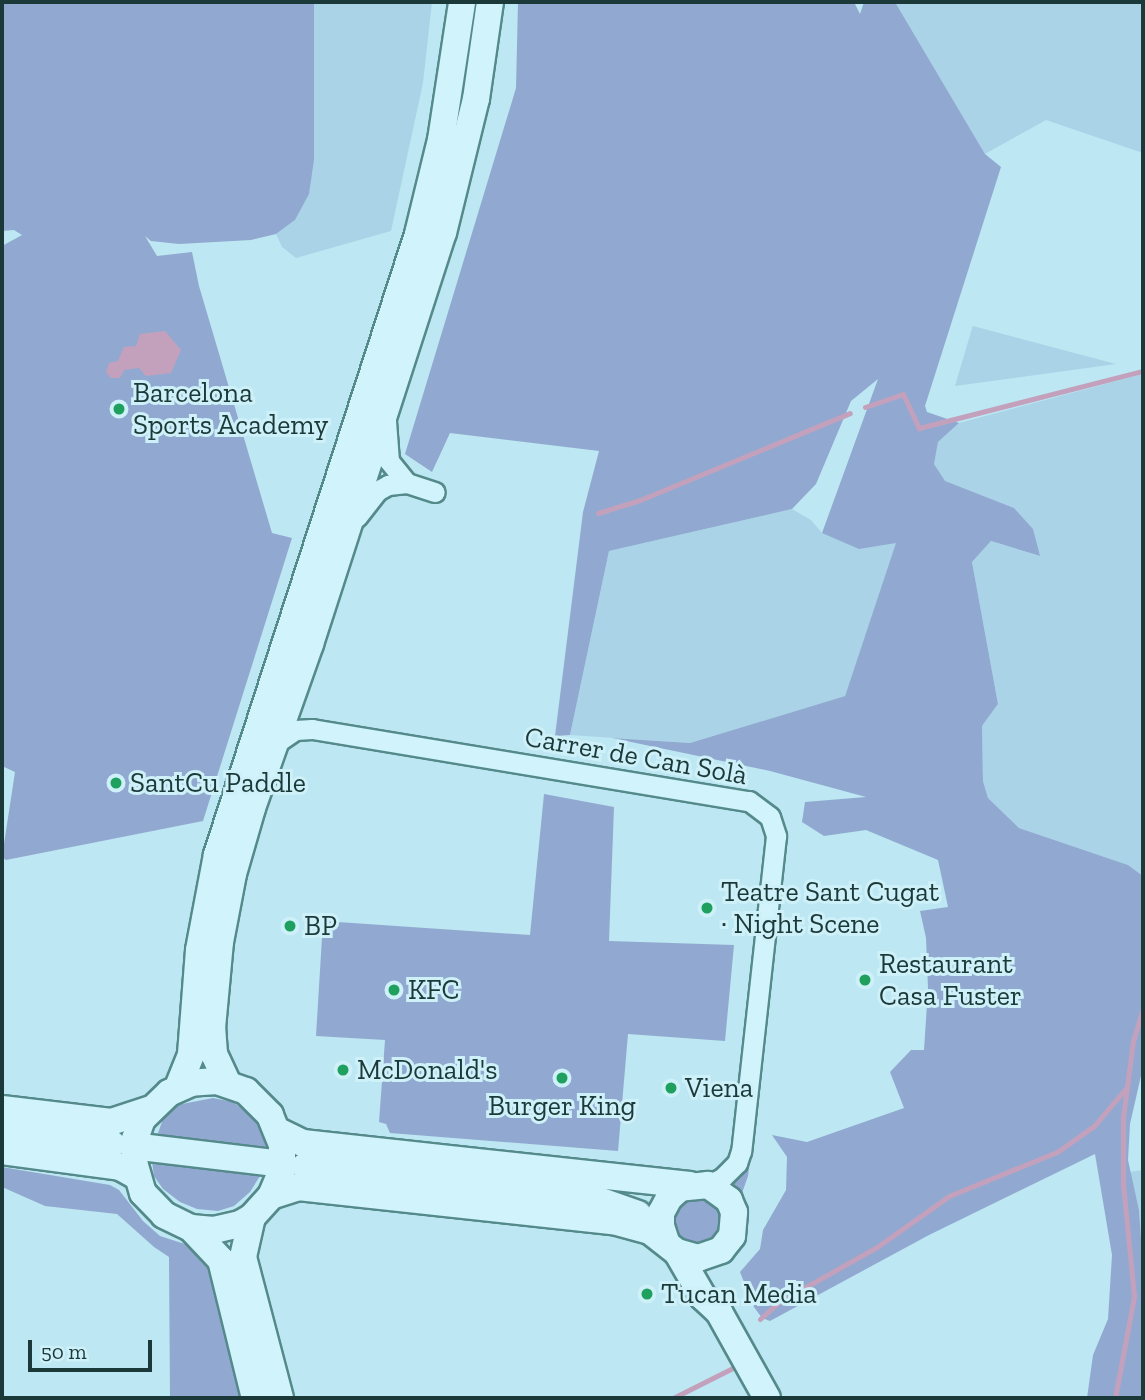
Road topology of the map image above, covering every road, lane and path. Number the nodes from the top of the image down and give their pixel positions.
1 (462, 2) edge
2 (490, 2) edge
3 (454, 142) junction
4 (385, 414) junction
5 (407, 483) junction
6 (435, 492) dead end
7 (347, 529) junction
8 (276, 743) junction
9 (228, 1084) junction
10 (178, 1087) junction
11 (2, 1109) edge
12 (149, 1110) junction
13 (2, 1130) edge
14 (278, 1131) junction
15 (112, 1144) dead end
16 (149, 1148) dead end
17 (2, 1152) edge
18 (267, 1162) dead end
19 (305, 1166) dead end
20 (136, 1176) junction
21 (691, 1187) junction
22 (271, 1196) junction
23 (587, 1196) junction
24 (252, 1217) junction
25 (191, 1228) junction
26 (668, 1240) junction
27 (721, 1250) junction
28 (723, 1319) junction
29 (255, 1398) edge
30 (280, 1398) edge
31 (767, 1398) edge

1 - 3 main road
2 - 3 main road
3 - 4 main road
3 - 10 main road
4 - 5 street
4 - 7 main road
5 - 6 street
5 - 7 street
7 - 8 main road
8 - 9 main road
8 - 21 street, Carrer de Can Solà
9 - 10 main road
9 - 14 main road
10 - 12 main road
11 - 12 main road
12 - 20 main road
13 - 15 main road
14 - 21 main road
14 - 22 main road
16 - 18 main road
17 - 20 main road
19 - 23 main road
20 - 25 main road
21 - 23 main road
21 - 26 main road
21 - 27 main road
22 - 24 main road
22 - 26 main road
23 - 26 main road
24 - 25 main road
24 - 30 main road
25 - 29 main road
26 - 27 main road
26 - 28 main road
27 - 28 main road
28 - 31 main road

